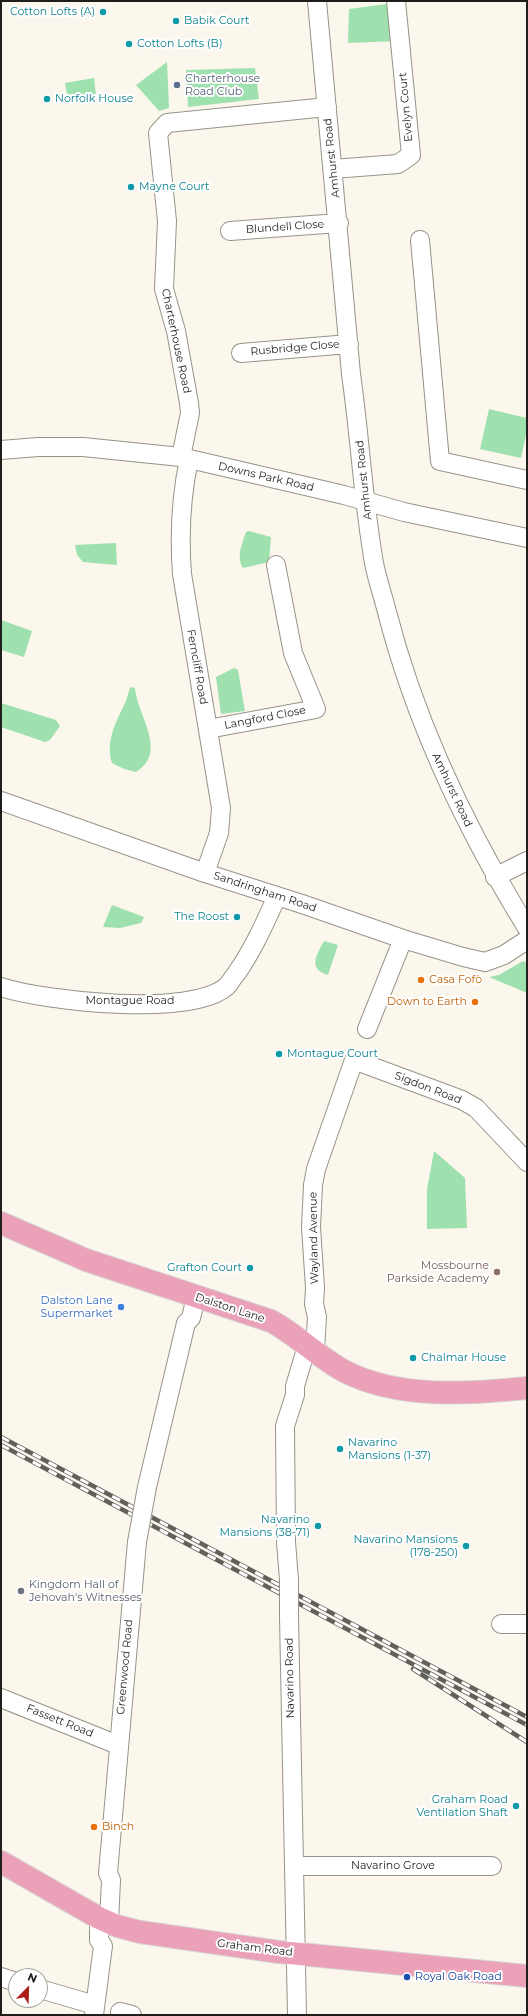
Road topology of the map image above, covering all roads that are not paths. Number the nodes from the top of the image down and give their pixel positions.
1 (317, 1) edge
2 (396, 1) edge
3 (327, 107) junction
4 (333, 169) junction
5 (339, 223) junction
6 (230, 231) dead end
7 (420, 240) dead end
8 (349, 344) junction
9 (241, 353) dead end
10 (1, 450) edge
11 (185, 458) junction
12 (527, 480) edge
13 (364, 500) junction
14 (527, 538) edge
15 (276, 565) dead end
16 (208, 729) junction
17 (1, 801) edge
18 (527, 861) edge
19 (205, 873) junction
20 (495, 877) junction
21 (277, 896) junction
22 (527, 928) edge
23 (402, 940) junction
24 (527, 940) edge
25 (1, 986) edge
26 (367, 1029) dead end
27 (354, 1060) joint
28 (527, 1162) edge
29 (1, 1223) edge
30 (196, 1298) junction
31 (311, 1348) junction
32 (527, 1388) edge
33 (501, 1624) dead end
34 (527, 1624) edge
35 (1, 1698) edge
36 (118, 1745) junction
37 (1, 1862) edge
38 (294, 1866) junction
39 (492, 1866) dead end
40 (104, 1920) junction
41 (295, 1953) junction
42 (527, 1976) edge
43 (48, 1992) edge
44 (95, 2010) edge
45 (297, 2015) edge

1 - 3 street, Amhurst Road
2 - 4 street, Evelyn Court
3 - 4 street, Amhurst Road
3 - 11 street, Charterhouse Road
4 - 5 street, Amhurst Road
5 - 6 street, Blundell Close
5 - 8 street, Amhurst Road
7 - 12 street
8 - 9 street, Rusbridge Close
8 - 13 street, Amhurst Road
10 - 11 street, Downs Park Road
11 - 13 street, Downs Park Road
11 - 16 street, Ferncliff Road
13 - 14 street, Downs Park Road
13 - 20 street, Amhurst Road
15 - 16 street, Langford Close
16 - 19 street, Ferncliff Road
17 - 19 street, Sandringham Road
18 - 20 street
19 - 21 street, Sandringham Road
20 - 22 street, Amhurst Road
21 - 23 street, Sandringham Road
21 - 25 street, Montague Road
23 - 24 street, Sandringham Road
23 - 26 street
27 - 28 street, Sigdon Road
27 - 31 street, Wayland Avenue
29 - 30 main road, Dalston Lane
30 - 31 main road, Dalston Lane
30 - 36 street, Greenwood Road, bridge
31 - 32 main road, Dalston Lane
31 - 38 street, Navarino Road, bridge
33 - 34 street
35 - 36 street, Fassett Road
36 - 40 street, Greenwood Road
37 - 40 main road, Graham Road
38 - 39 street, Navarino Grove
38 - 41 street, Navarino Road
40 - 41 main road, Graham Road
40 - 44 street, Greenwood Road
41 - 42 main road, Graham Road
41 - 45 street, Navarino Road
43 - 44 street

